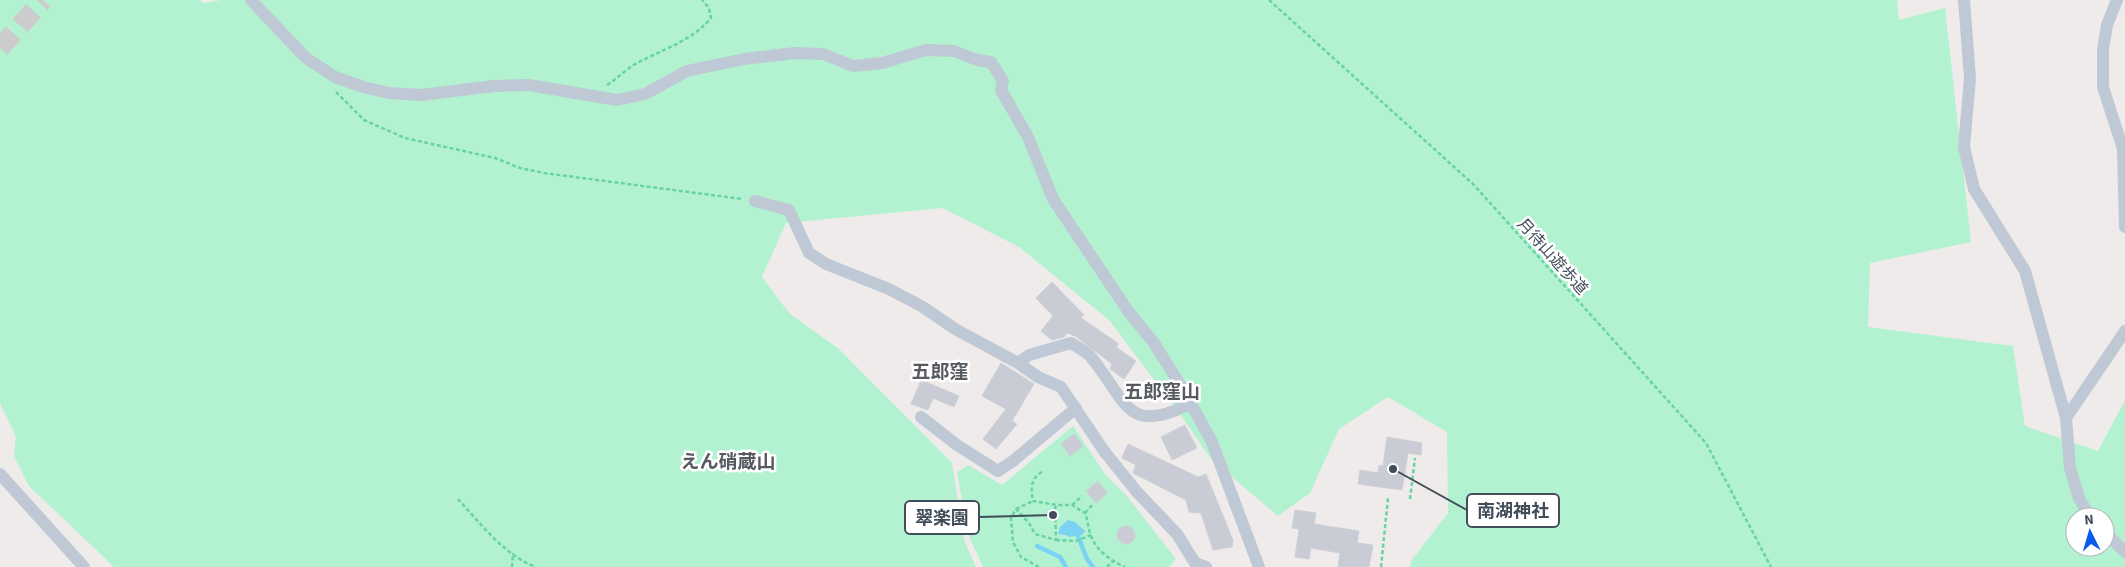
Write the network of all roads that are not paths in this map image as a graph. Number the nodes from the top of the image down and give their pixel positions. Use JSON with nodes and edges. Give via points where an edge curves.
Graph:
{"nodes":[{"id":1,"x":251,"y":0,"type":"edge"},
{"id":2,"x":1964,"y":0,"type":"edge"},
{"id":3,"x":2118,"y":0,"type":"edge"},
{"id":4,"x":755,"y":201,"type":"road end"},
{"id":5,"x":2125,"y":227,"type":"edge"},
{"id":6,"x":2125,"y":330,"type":"edge"},
{"id":7,"x":1018,"y":363,"type":"junction"},
{"id":8,"x":1191,"y":403,"type":"junction"},
{"id":9,"x":1076,"y":408,"type":"junction"},
{"id":10,"x":921,"y":418,"type":"dead end"},
{"id":11,"x":2066,"y":418,"type":"junction"},
{"id":12,"x":0,"y":474,"type":"edge"},
{"id":13,"x":2084,"y":507,"type":"edge"},
{"id":14,"x":2115,"y":542,"type":"edge"},
{"id":15,"x":2125,"y":552,"type":"edge"},
{"id":16,"x":84,"y":567,"type":"edge"},
{"id":17,"x":1206,"y":567,"type":"edge"},
{"id":18,"x":1259,"y":567,"type":"edge"}],
"edges":[{"from":1,"to":8,"type":"street","via":[[306,58],[335,77],[389,93],[421,95],[528,85],[617,100],[645,94],[687,71],[795,53],[823,54],[853,66],[882,63],[926,50],[954,51],[991,62],[999,72],[1002,90],[1028,137],[1054,199],[1128,311],[1154,343]]},
{"from":2,"to":11,"type":"street","via":[[1970,78],[1964,147],[1974,189],[2026,271]]},
{"from":3,"to":5,"type":"street","via":[[2103,50],[2103,87],[2123,149]]},
{"from":4,"to":7,"type":"street","via":[[788,210],[809,253],[826,264],[915,302],[955,330]]},
{"from":6,"to":11,"type":"street"},
{"from":7,"to":8,"type":"street","via":[[1029,355],[1071,343],[1089,355],[1131,412],[1148,418],[1169,415]]},
{"from":7,"to":9,"type":"street","via":[[1038,377],[1062,387]]},
{"from":8,"to":18,"type":"street","via":[[1212,442]]},
{"from":9,"to":10,"type":"street","via":[[998,471]]},
{"from":9,"to":17,"type":"street","via":[[1104,451],[1177,534],[1195,563]]},
{"from":11,"to":13,"type":"street","via":[[2070,468]]},
{"from":12,"to":16,"type":"street"},
{"from":14,"to":15,"type":"street"}]}
